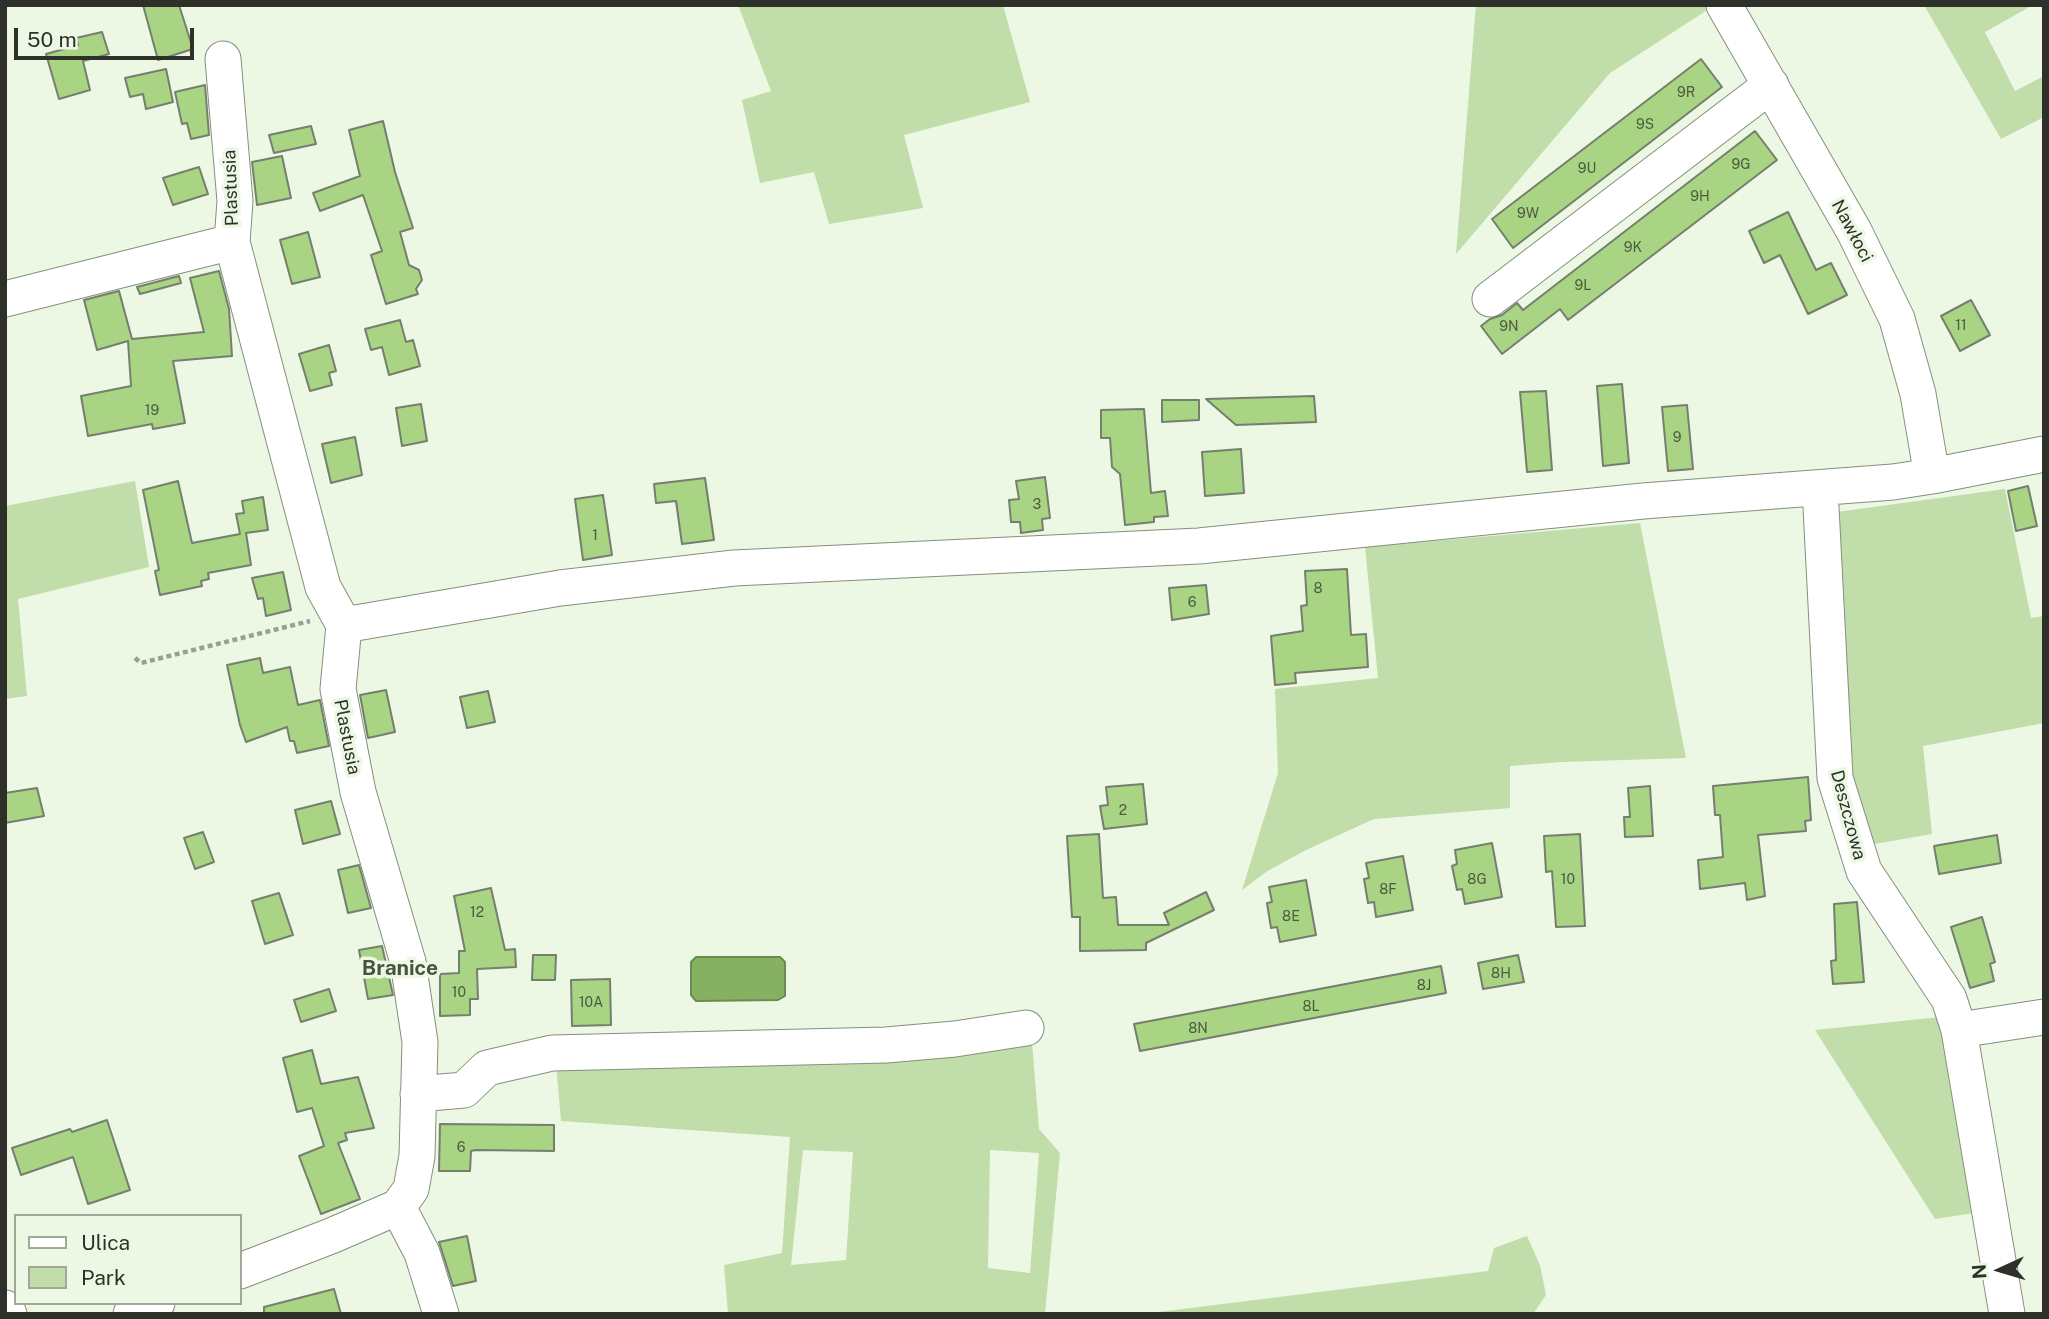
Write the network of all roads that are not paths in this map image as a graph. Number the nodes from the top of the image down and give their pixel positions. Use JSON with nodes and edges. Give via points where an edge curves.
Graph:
{"nodes":[{"id":1,"x":1724,"y":5,"type":"edge"},
{"id":2,"x":223,"y":59,"type":"dead end"},
{"id":3,"x":1771,"y":85,"type":"junction"},
{"id":4,"x":232,"y":242,"type":"junction"},
{"id":5,"x":5,"y":299,"type":"edge"},
{"id":6,"x":1490,"y":299,"type":"dead end"},
{"id":7,"x":2044,"y":454,"type":"edge"},
{"id":8,"x":1932,"y":476,"type":"junction"},
{"id":9,"x":1820,"y":488,"type":"junction"},
{"id":10,"x":344,"y":625,"type":"junction"},
{"id":11,"x":2044,"y":1017,"type":"edge"},
{"id":12,"x":1026,"y":1028,"type":"dead end"},
{"id":13,"x":1959,"y":1030,"type":"junction"},
{"id":14,"x":418,"y":1094,"type":"junction"},
{"id":15,"x":398,"y":1207,"type":"junction"},
{"id":16,"x":242,"y":1270,"type":"edge"},
{"id":17,"x":152,"y":1305,"type":"edge"},
{"id":18,"x":5,"y":1308,"type":"edge"},
{"id":19,"x":9,"y":1314,"type":"edge"},
{"id":20,"x":131,"y":1314,"type":"edge"},
{"id":21,"x":441,"y":1314,"type":"edge"},
{"id":22,"x":2007,"y":1314,"type":"edge"}],
"edges":[{"from":1,"to":3,"type":"street","name":"Nawłoci"},
{"from":2,"to":4,"type":"street","name":"Plastusia","via":[[235,201]]},
{"from":3,"to":6,"type":"street"},
{"from":3,"to":8,"type":"street","name":"Nawłoci","via":[[1854,231],[1897,318],[1918,394]]},
{"from":4,"to":5,"type":"street"},
{"from":4,"to":10,"type":"street","name":"Plastusia","via":[[323,587]]},
{"from":7,"to":8,"type":"street"},
{"from":8,"to":9,"type":"street"},
{"from":9,"to":10,"type":"street","via":[[1643,501],[1199,546],[734,568],[561,588]]},
{"from":9,"to":13,"type":"street","name":"Deszczowa","via":[[1835,778],[1864,871],[1949,999]]},
{"from":10,"to":14,"type":"street","name":"Plastusia","via":[[338,689],[358,793],[408,962],[420,1042]]},
{"from":11,"to":13,"type":"street"},
{"from":12,"to":14,"type":"street","via":[[886,1045],[552,1053],[487,1068],[464,1090]]},
{"from":13,"to":22,"type":"street","name":"Deszczowa"},
{"from":14,"to":15,"type":"street","name":"Plastusia","via":[[415,1167],[411,1189]]},
{"from":15,"to":16,"type":"street"},
{"from":15,"to":21,"type":"street","via":[[422,1252]]},
{"from":17,"to":20,"type":"street"},
{"from":18,"to":19,"type":"street"}]}
